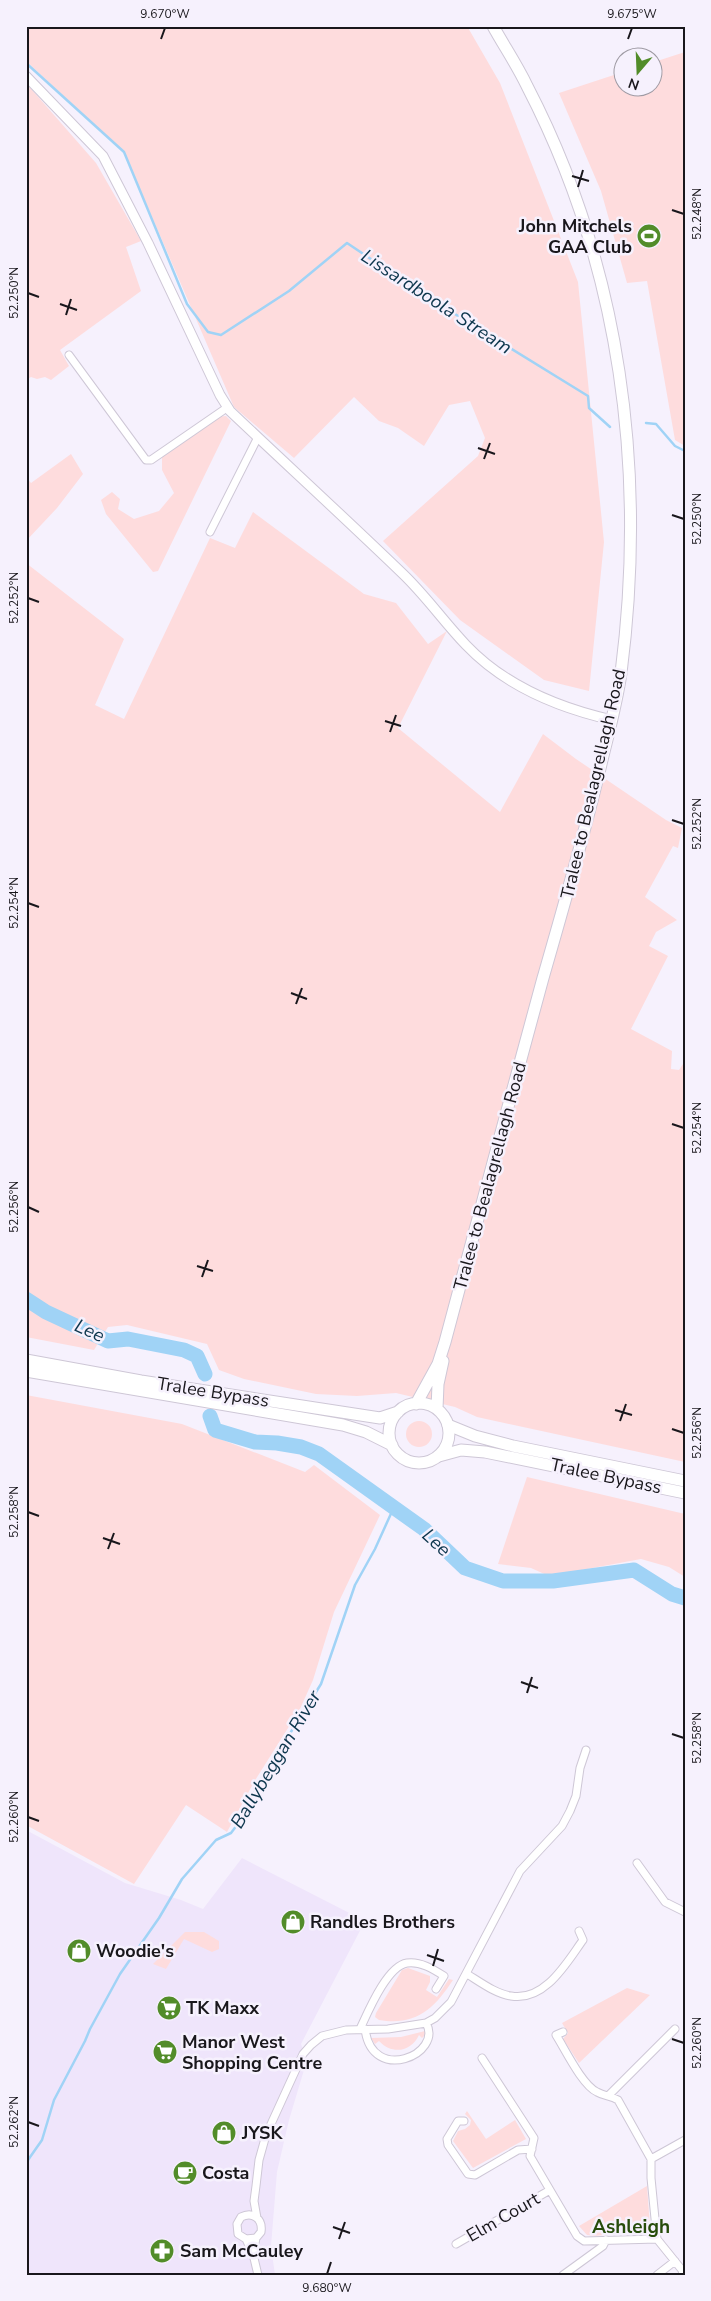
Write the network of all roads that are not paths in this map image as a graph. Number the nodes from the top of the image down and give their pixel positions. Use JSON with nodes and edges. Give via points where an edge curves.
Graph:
{"nodes":[{"id":1,"x":493,"y":26,"type":"edge"},
{"id":2,"x":26,"y":76,"type":"edge"},
{"id":3,"x":68,"y":355,"type":"dead end"},
{"id":4,"x":228,"y":407,"type":"junction"},
{"id":5,"x":258,"y":437,"type":"junction"},
{"id":6,"x":210,"y":532,"type":"dead end"},
{"id":7,"x":612,"y":720,"type":"junction"},
{"id":8,"x":445,"y":1342,"type":"junction"},
{"id":9,"x":26,"y":1360,"type":"edge"},
{"id":10,"x":26,"y":1371,"type":"edge"},
{"id":11,"x":194,"y":1393,"type":"junction"},
{"id":12,"x":221,"y":1397,"type":"junction"},
{"id":13,"x":416,"y":1404,"type":"junction"},
{"id":14,"x":437,"y":1409,"type":"junction"},
{"id":15,"x":398,"y":1412,"type":"junction"},
{"id":16,"x":448,"y":1425,"type":"junction"},
{"id":17,"x":392,"y":1445,"type":"junction"},
{"id":18,"x":439,"y":1456,"type":"junction"},
{"id":19,"x":685,"y":1481,"type":"edge"},
{"id":20,"x":685,"y":1493,"type":"edge"},
{"id":21,"x":586,"y":1750,"type":"dead end"},
{"id":22,"x":637,"y":1863,"type":"dead end"},
{"id":23,"x":685,"y":1912,"type":"edge"},
{"id":24,"x":579,"y":1931,"type":"dead end"},
{"id":25,"x":467,"y":1974,"type":"junction"},
{"id":26,"x":436,"y":1990,"type":"dead end"},
{"id":27,"x":426,"y":2023,"type":"junction"},
{"id":28,"x":363,"y":2029,"type":"junction"},
{"id":29,"x":675,"y":2029,"type":"dead end"},
{"id":30,"x":563,"y":2032,"type":"dead end"},
{"id":31,"x":482,"y":2058,"type":"dead end"},
{"id":32,"x":609,"y":2095,"type":"junction"},
{"id":33,"x":464,"y":2121,"type":"dead end"},
{"id":34,"x":685,"y":2140,"type":"edge"},
{"id":35,"x":532,"y":2149,"type":"junction"},
{"id":36,"x":651,"y":2159,"type":"junction"},
{"id":37,"x":550,"y":2190,"type":"junction"},
{"id":38,"x":254,"y":2202,"type":"junction"},
{"id":39,"x":244,"y":2215,"type":"junction"},
{"id":40,"x":257,"y":2218,"type":"junction"},
{"id":41,"x":256,"y":2238,"type":"junction"},
{"id":42,"x":246,"y":2239,"type":"junction"},
{"id":43,"x":657,"y":2239,"type":"junction"},
{"id":44,"x":606,"y":2240,"type":"junction"},
{"id":45,"x":456,"y":2244,"type":"dead end"},
{"id":46,"x":253,"y":2254,"type":"junction"},
{"id":47,"x":685,"y":2260,"type":"edge"},
{"id":48,"x":678,"y":2264,"type":"junction"},
{"id":49,"x":258,"y":2275,"type":"edge"},
{"id":50,"x":563,"y":2275,"type":"edge"},
{"id":51,"x":657,"y":2275,"type":"edge"},
{"id":52,"x":684,"y":2275,"type":"edge"}],
"edges":[{"from":1,"to":7,"type":"main road","name":"Tralee to Bealagrellagh Road","via":[[527,85],[561,159],[588,238],[615,337],[626,417],[630,560],[621,675]]},
{"from":2,"to":4,"type":"street","via":[[103,156]]},
{"from":3,"to":4,"type":"street","via":[[146,460],[151,460]]},
{"from":4,"to":5,"type":"street"},
{"from":5,"to":6,"type":"street"},
{"from":5,"to":7,"type":"street","via":[[405,576],[485,662],[541,697],[591,716]]},
{"from":7,"to":8,"type":"main road","name":"Tralee to Bealagrellagh Road"},
{"from":8,"to":13,"type":"main road","name":"Tralee to Bealagrellagh Road","via":[[438,1364]]},
{"from":8,"to":14,"type":"main road","name":"Tralee to Bealagrellagh Road"},
{"from":9,"to":11,"type":"main road","name":"Tralee Bypass"},
{"from":10,"to":11,"type":"main road","name":"Tralee Bypass"},
{"from":11,"to":12,"type":"main road","name":"Tralee Bypass"},
{"from":12,"to":15,"type":"main road","name":"Tralee Bypass","via":[[380,1418]]},
{"from":12,"to":17,"type":"main road","name":"Tralee Bypass","via":[[343,1425]]},
{"from":13,"to":14,"type":"main road"},
{"from":13,"to":15,"type":"main road"},
{"from":14,"to":16,"type":"main road"},
{"from":15,"to":17,"type":"main road","via":[[390,1428]]},
{"from":16,"to":18,"type":"main road","via":[[448,1442]]},
{"from":16,"to":19,"type":"main road","name":"Tralee Bypass","via":[[475,1436]]},
{"from":17,"to":18,"type":"main road","via":[[405,1460],[414,1463]]},
{"from":18,"to":20,"type":"main road","name":"Tralee Bypass","via":[[461,1450],[485,1452]]},
{"from":21,"to":25,"type":"street","via":[[576,1796],[562,1826],[520,1871]]},
{"from":22,"to":23,"type":"street","via":[[665,1902]]},
{"from":24,"to":25,"type":"street","via":[[583,1940],[567,1963],[552,1981],[534,1992],[510,1996]]},
{"from":25,"to":27,"type":"street","via":[[451,2002]]},
{"from":26,"to":28,"type":"street","via":[[444,1976],[416,1964],[398,1966],[385,1980]]},
{"from":27,"to":28,"type":"street","via":[[388,2030]]},
{"from":27,"to":28,"type":"street","via":[[429,2036],[425,2045],[399,2061],[388,2060],[373,2051]]},
{"from":28,"to":38,"type":"street","via":[[322,2036],[303,2054],[266,2135]]},
{"from":29,"to":32,"type":"street"},
{"from":30,"to":32,"type":"street","via":[[556,2035],[587,2085],[596,2092]]},
{"from":31,"to":35,"type":"street","via":[[534,2138]]},
{"from":32,"to":36,"type":"street","via":[[618,2100]]},
{"from":33,"to":35,"type":"street","via":[[458,2121],[447,2139],[468,2174],[476,2175],[518,2150]]},
{"from":34,"to":36,"type":"street"},
{"from":35,"to":37,"type":"street","via":[[530,2156]]},
{"from":36,"to":43,"type":"street"},
{"from":37,"to":44,"type":"street","via":[[577,2236],[584,2241]]},
{"from":37,"to":45,"type":"street","name":"Elm Court"},
{"from":38,"to":39,"type":"street"},
{"from":38,"to":40,"type":"street"},
{"from":39,"to":40,"type":"street"},
{"from":39,"to":42,"type":"street","via":[[236,2227],[240,2236]]},
{"from":40,"to":41,"type":"street","via":[[262,2228]]},
{"from":41,"to":42,"type":"street"},
{"from":41,"to":46,"type":"street"},
{"from":42,"to":46,"type":"street"},
{"from":43,"to":44,"type":"street"},
{"from":43,"to":48,"type":"street"},
{"from":44,"to":50,"type":"street","via":[[603,2246]]},
{"from":46,"to":49,"type":"street"},
{"from":47,"to":48,"type":"street"},
{"from":48,"to":51,"type":"street"},
{"from":48,"to":52,"type":"street"}]}
